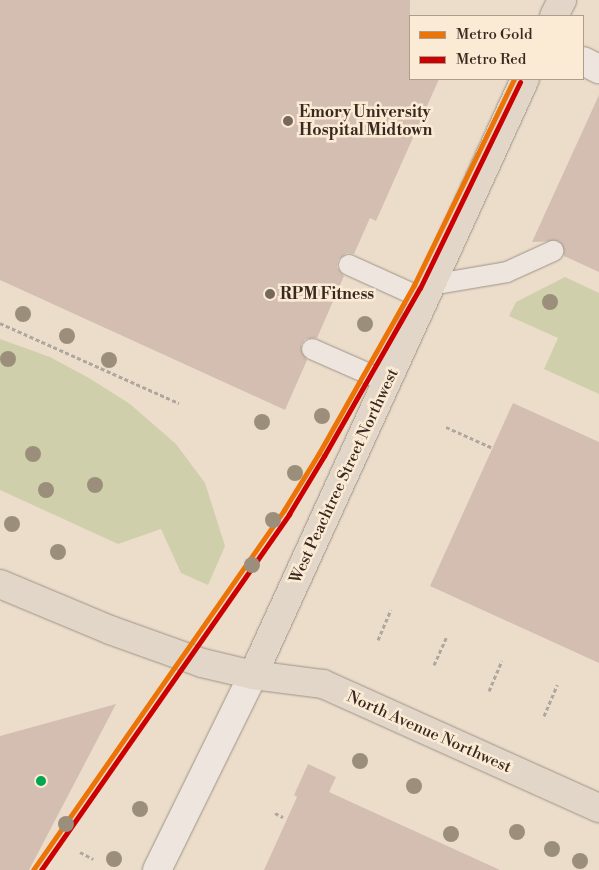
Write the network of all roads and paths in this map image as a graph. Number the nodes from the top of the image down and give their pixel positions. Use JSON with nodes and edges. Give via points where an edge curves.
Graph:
{"nodes":[{"id":1,"x":562,"y":0,"type":"edge"},
{"id":2,"x":554,"y":15,"type":"edge"},
{"id":3,"x":584,"y":62,"type":"edge"},
{"id":4,"x":599,"y":69,"type":"edge"},
{"id":5,"x":525,"y":80,"type":"edge"},
{"id":6,"x":553,"y":251,"type":"dead end"},
{"id":7,"x":349,"y":265,"type":"dead end"},
{"id":8,"x":428,"y":292,"type":"junction"},
{"id":9,"x":0,"y":323,"type":"edge"},
{"id":10,"x":312,"y":349,"type":"dead end"},
{"id":11,"x":387,"y":382,"type":"junction"},
{"id":12,"x":179,"y":403,"type":"dead end"},
{"id":13,"x":446,"y":427,"type":"dead end"},
{"id":14,"x":492,"y":448,"type":"dead end"},
{"id":15,"x":0,"y":584,"type":"edge"},
{"id":16,"x":391,"y":610,"type":"dead end"},
{"id":17,"x":447,"y":636,"type":"dead end"},
{"id":18,"x":378,"y":640,"type":"dead end"},
{"id":19,"x":502,"y":661,"type":"dead end"},
{"id":20,"x":434,"y":665,"type":"dead end"},
{"id":21,"x":253,"y":675,"type":"junction"},
{"id":22,"x":557,"y":686,"type":"dead end"},
{"id":23,"x":489,"y":691,"type":"dead end"},
{"id":24,"x":544,"y":716,"type":"dead end"},
{"id":25,"x":599,"y":808,"type":"edge"},
{"id":26,"x":275,"y":813,"type":"dead end"},
{"id":27,"x":283,"y":817,"type":"dead end"},
{"id":28,"x":80,"y":852,"type":"dead end"},
{"id":29,"x":93,"y":859,"type":"dead end"},
{"id":30,"x":157,"y":870,"type":"edge"}],
"edges":[{"from":1,"to":2,"type":"main road"},
{"from":3,"to":4,"type":"main road"},
{"from":5,"to":8,"type":"main road","name":"West Peachtree Street Northwest"},
{"from":6,"to":8,"type":"lane","via":[[507,272]]},
{"from":7,"to":8,"type":"lane"},
{"from":8,"to":11,"type":"main road","name":"West Peachtree Street Northwest"},
{"from":9,"to":12,"type":"path"},
{"from":10,"to":11,"type":"lane"},
{"from":11,"to":21,"type":"main road","name":"West Peachtree Street Northwest"},
{"from":13,"to":14,"type":"path"},
{"from":15,"to":21,"type":"main road","name":"North Avenue Northwest","via":[[110,630],[202,663]]},
{"from":16,"to":18,"type":"path"},
{"from":17,"to":20,"type":"path"},
{"from":19,"to":23,"type":"path"},
{"from":21,"to":25,"type":"main road","name":"North Avenue Northwest","via":[[323,684]]},
{"from":21,"to":30,"type":"main road","name":"West Peachtree Street Northwest"},
{"from":22,"to":24,"type":"path"},
{"from":26,"to":27,"type":"path"},
{"from":28,"to":29,"type":"path"}]}
